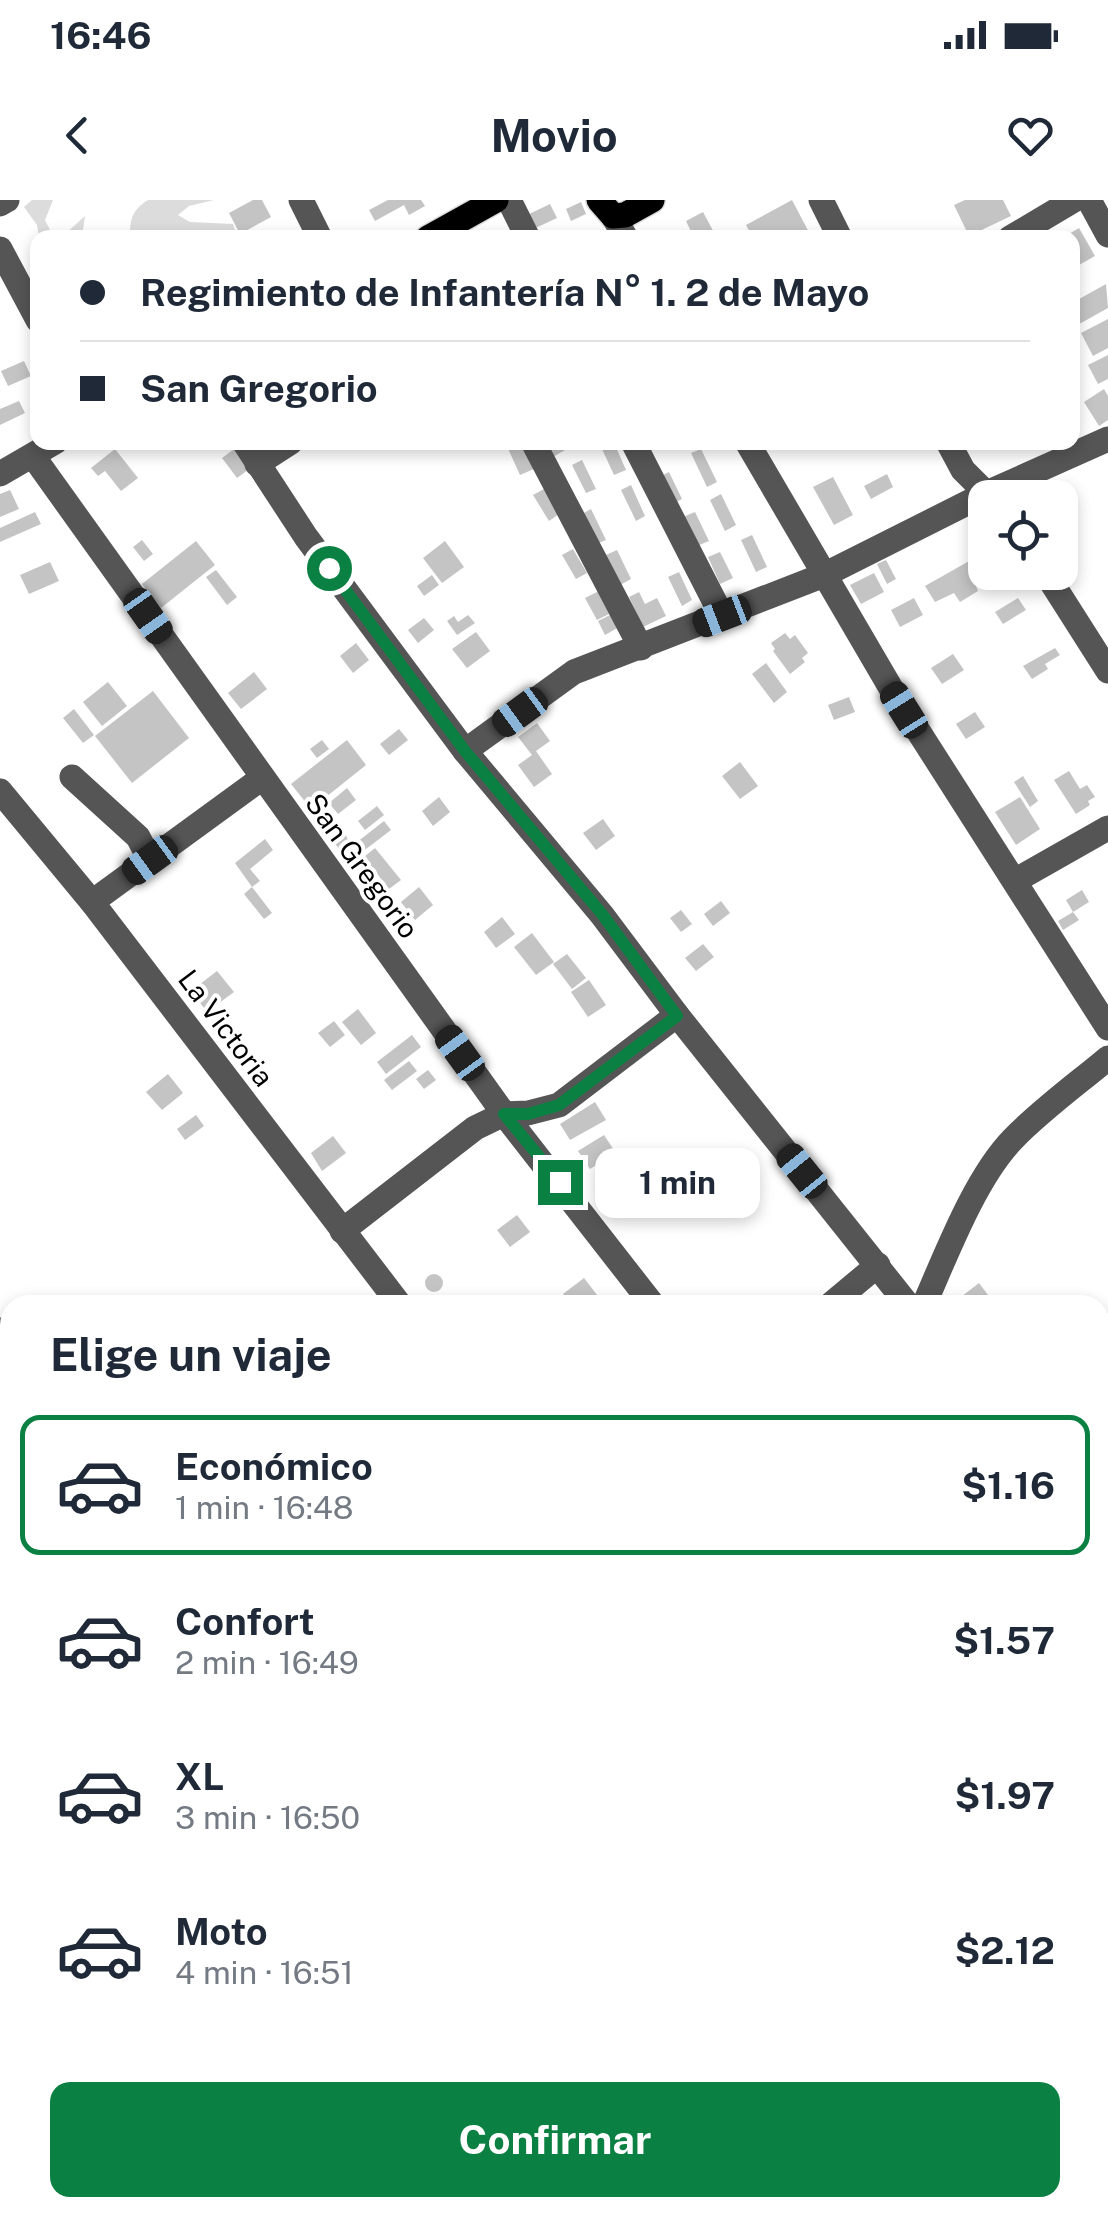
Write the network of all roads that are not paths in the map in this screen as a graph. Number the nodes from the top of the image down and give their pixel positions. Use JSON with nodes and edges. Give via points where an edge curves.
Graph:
{"nodes":[{"id":1,"x":7,"y":200,"type":"edge"},
{"id":2,"x":301,"y":200,"type":"edge"},
{"id":3,"x":496,"y":200,"type":"edge"},
{"id":4,"x":509,"y":200,"type":"edge"},
{"id":5,"x":652,"y":200,"type":"edge"},
{"id":6,"x":821,"y":200,"type":"edge"},
{"id":7,"x":1074,"y":200,"type":"edge"},
{"id":8,"x":1088,"y":200,"type":"edge"},
{"id":9,"x":0,"y":204,"type":"edge"},
{"id":10,"x":613,"y":218,"type":"edge"},
{"id":11,"x":316,"y":230,"type":"edge"},
{"id":12,"x":442,"y":230,"type":"edge"},
{"id":13,"x":524,"y":230,"type":"edge"},
{"id":14,"x":836,"y":230,"type":"edge"},
{"id":15,"x":1023,"y":230,"type":"edge"},
{"id":16,"x":1108,"y":235,"type":"edge"},
{"id":17,"x":0,"y":249,"type":"edge"},
{"id":18,"x":30,"y":305,"type":"edge"},
{"id":19,"x":1108,"y":439,"type":"edge"},
{"id":20,"x":42,"y":450,"type":"edge"},
{"id":21,"x":45,"y":450,"type":"edge"},
{"id":22,"x":537,"y":450,"type":"edge"},
{"id":23,"x":637,"y":450,"type":"edge"},
{"id":24,"x":751,"y":450,"type":"edge"},
{"id":25,"x":952,"y":450,"type":"edge"},
{"id":26,"x":250,"y":453,"type":"edge"},
{"id":27,"x":0,"y":474,"type":"edge"},
{"id":28,"x":973,"y":480,"type":"edge"},
{"id":29,"x":1021,"y":480,"type":"edge"},
{"id":30,"x":968,"y":505,"type":"edge"},
{"id":31,"x":824,"y":574,"type":"junction"},
{"id":32,"x":1057,"y":590,"type":"edge"},
{"id":33,"x":722,"y":616,"type":"junction"},
{"id":34,"x":641,"y":648,"type":"junction"},
{"id":35,"x":1108,"y":670,"type":"edge"},
{"id":36,"x":465,"y":751,"type":"junction"},
{"id":37,"x":72,"y":777,"type":"dead end"},
{"id":38,"x":262,"y":778,"type":"junction"},
{"id":39,"x":0,"y":790,"type":"edge"},
{"id":40,"x":1108,"y":828,"type":"edge"},
{"id":41,"x":150,"y":860,"type":"junction"},
{"id":42,"x":1016,"y":880,"type":"junction"},
{"id":43,"x":92,"y":902,"type":"junction"},
{"id":44,"x":677,"y":1016,"type":"junction"},
{"id":45,"x":1108,"y":1028,"type":"edge"},
{"id":46,"x":1108,"y":1058,"type":"edge"},
{"id":47,"x":504,"y":1114,"type":"junction"},
{"id":48,"x":342,"y":1232,"type":"junction"},
{"id":49,"x":878,"y":1264,"type":"junction"},
{"id":50,"x":392,"y":1295,"type":"edge"},
{"id":51,"x":645,"y":1295,"type":"edge"},
{"id":52,"x":842,"y":1295,"type":"edge"},
{"id":53,"x":901,"y":1295,"type":"edge"},
{"id":54,"x":928,"y":1295,"type":"edge"}],
"edges":[{"from":1,"to":9,"type":"street"},
{"from":2,"to":11,"type":"street"},
{"from":3,"to":12,"type":"main road"},
{"from":4,"to":13,"type":"street"},
{"from":5,"to":10,"type":"main road"},
{"from":6,"to":14,"type":"street"},
{"from":7,"to":15,"type":"street"},
{"from":8,"to":16,"type":"street"},
{"from":17,"to":18,"type":"street"},
{"from":19,"to":29,"type":"street"},
{"from":20,"to":27,"type":"street"},
{"from":21,"to":38,"type":"street","name":"San Gregorio"},
{"from":22,"to":34,"type":"street"},
{"from":23,"to":33,"type":"street"},
{"from":24,"to":31,"type":"street"},
{"from":25,"to":28,"type":"street"},
{"from":26,"to":36,"type":"street"},
{"from":30,"to":31,"type":"street"},
{"from":31,"to":33,"type":"street"},
{"from":31,"to":42,"type":"street"},
{"from":32,"to":35,"type":"street"},
{"from":33,"to":34,"type":"street"},
{"from":34,"to":36,"type":"street","via":[[574,672]]},
{"from":36,"to":44,"type":"street","via":[[602,914]]},
{"from":37,"to":41,"type":"street","via":[[138,837]]},
{"from":38,"to":41,"type":"street"},
{"from":38,"to":47,"type":"street","name":"San Gregorio"},
{"from":39,"to":43,"type":"street","name":"La Victoria"},
{"from":40,"to":42,"type":"street"},
{"from":41,"to":43,"type":"street"},
{"from":42,"to":45,"type":"street"},
{"from":43,"to":48,"type":"street","name":"La Victoria"},
{"from":44,"to":47,"type":"street","via":[[559,1105]]},
{"from":44,"to":49,"type":"street"},
{"from":46,"to":54,"type":"street","via":[[1000,1156]]},
{"from":47,"to":48,"type":"street","via":[[475,1128]]},
{"from":47,"to":51,"type":"street","name":"San Gregorio"},
{"from":48,"to":50,"type":"street","name":"La Victoria"},
{"from":49,"to":52,"type":"street"},
{"from":49,"to":53,"type":"street"}]}
